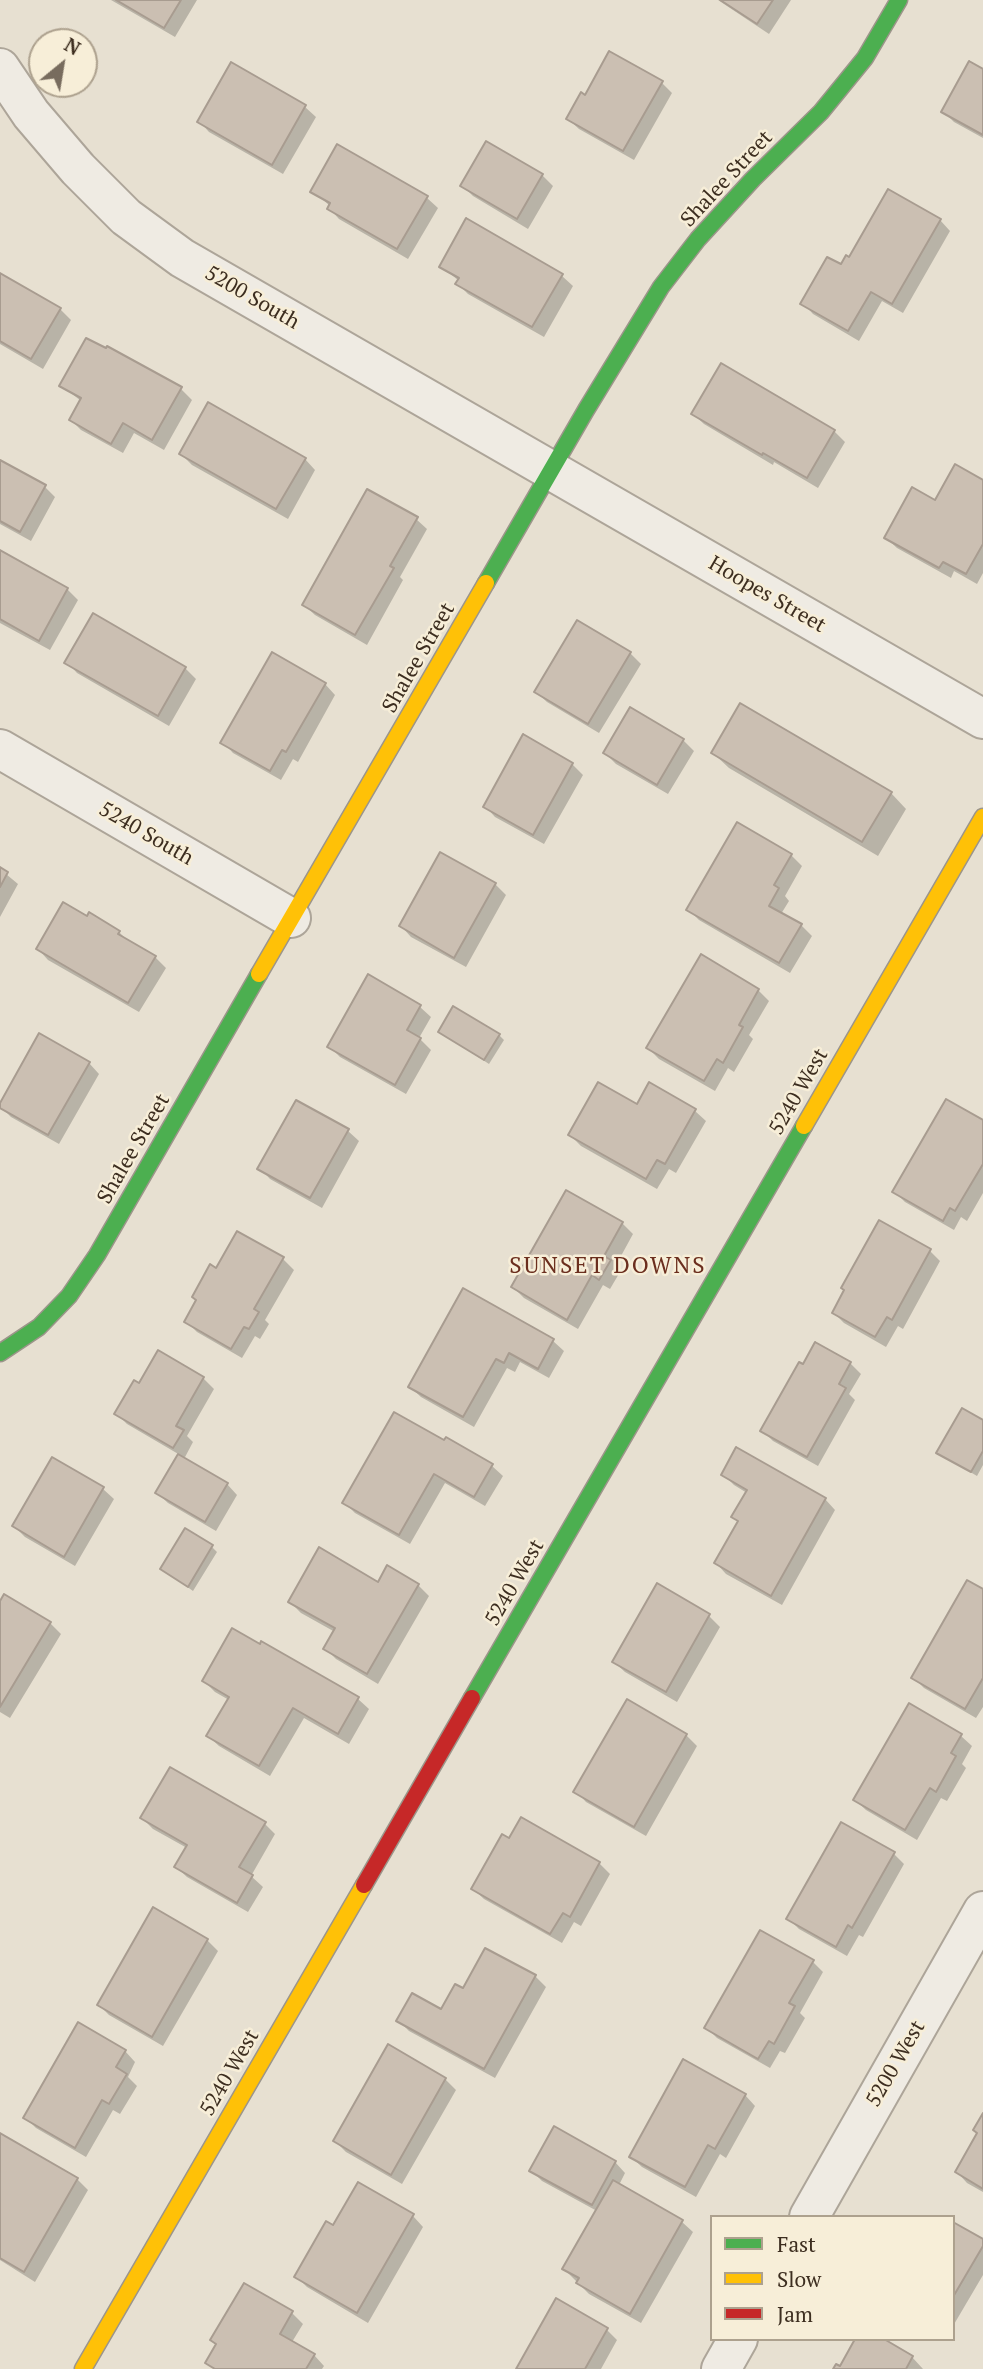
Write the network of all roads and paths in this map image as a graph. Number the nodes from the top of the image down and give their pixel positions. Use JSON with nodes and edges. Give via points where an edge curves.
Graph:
{"nodes":[{"id":1,"x":899,"y":0,"type":"edge"},
{"id":2,"x":0,"y":68,"type":"edge"},
{"id":3,"x":552,"y":471,"type":"junction"},
{"id":4,"x":983,"y":719,"type":"edge"},
{"id":5,"x":0,"y":749,"type":"edge"},
{"id":6,"x":983,"y":817,"type":"edge"},
{"id":7,"x":291,"y":918,"type":"junction"},
{"id":8,"x":0,"y":1353,"type":"edge"},
{"id":9,"x":983,"y":1912,"type":"edge"},
{"id":10,"x":809,"y":2215,"type":"edge"},
{"id":11,"x":737,"y":2341,"type":"edge"},
{"id":12,"x":83,"y":2369,"type":"edge"},
{"id":13,"x":722,"y":2369,"type":"edge"}],
"edges":[{"from":1,"to":3,"type":"street","name":"Shalee Street","via":[[865,58],[821,112],[753,179],[661,286]]},
{"from":2,"to":3,"type":"street","name":"5200 South","via":[[31,114],[78,169],[126,217],[182,258]]},
{"from":3,"to":4,"type":"street","name":"Hoopes Street"},
{"from":3,"to":7,"type":"street","name":"Shalee Street"},
{"from":5,"to":7,"type":"street","name":"5240 South"},
{"from":6,"to":12,"type":"street","name":"5240 West"},
{"from":7,"to":8,"type":"street","name":"Shalee Street","via":[[97,1255],[69,1296],[39,1327]]},
{"from":9,"to":10,"type":"street","name":"5200 West"},
{"from":11,"to":13,"type":"street"}]}
